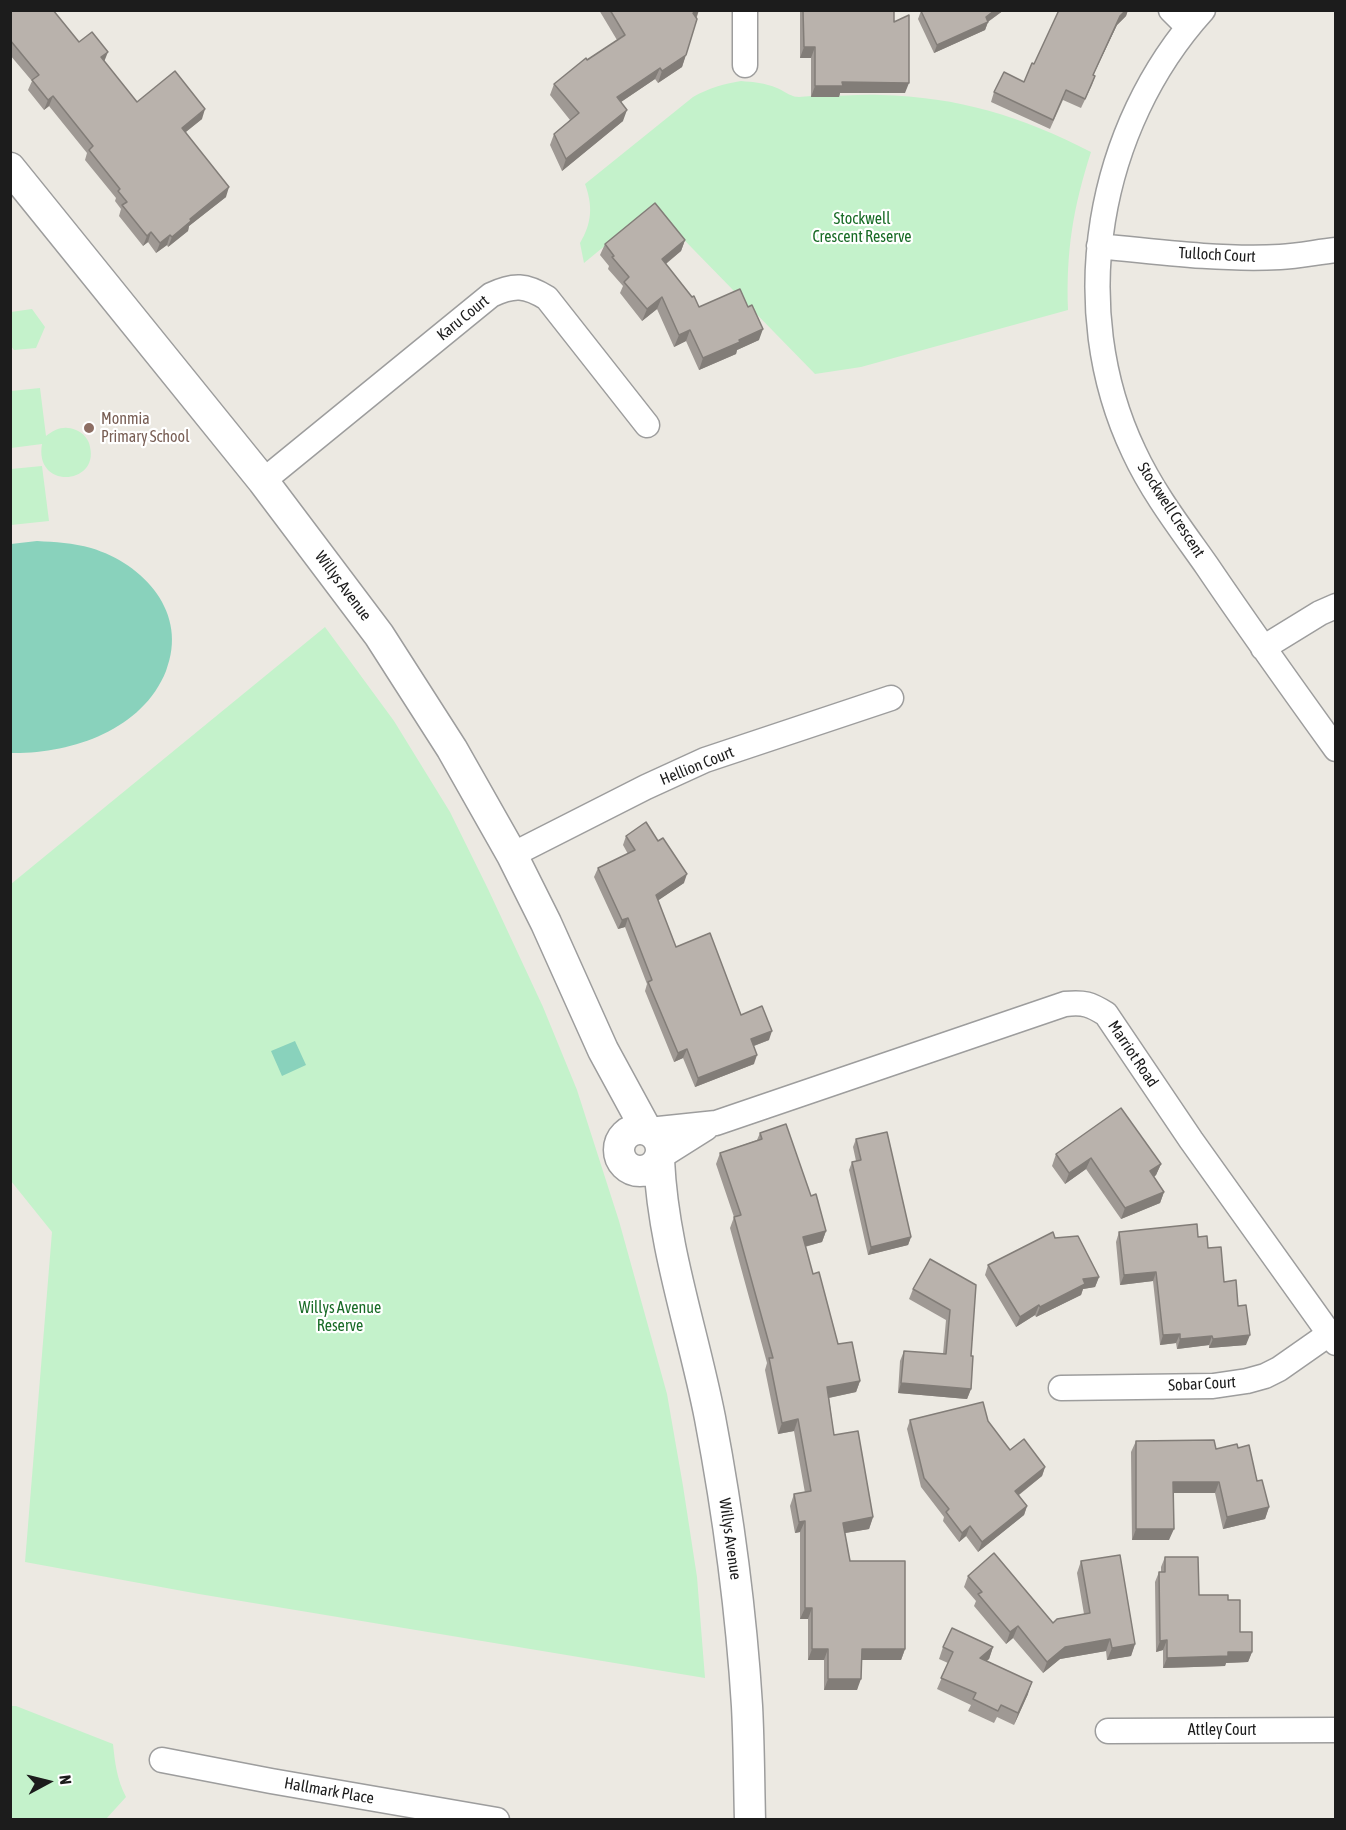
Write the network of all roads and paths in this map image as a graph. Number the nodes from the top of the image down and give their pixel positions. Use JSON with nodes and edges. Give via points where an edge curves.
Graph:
{"nodes":[{"id":1,"x":745,"y":10,"type":"edge"},
{"id":2,"x":1170,"y":10,"type":"edge"},
{"id":3,"x":1196,"y":19,"type":"edge"},
{"id":4,"x":744,"y":66,"type":"dead end"},
{"id":5,"x":10,"y":168,"type":"edge"},
{"id":6,"x":1099,"y":246,"type":"junction"},
{"id":7,"x":1335,"y":250,"type":"edge"},
{"id":8,"x":647,"y":425,"type":"dead end"},
{"id":9,"x":263,"y":481,"type":"junction"},
{"id":10,"x":1335,"y":606,"type":"edge"},
{"id":11,"x":1263,"y":648,"type":"junction"},
{"id":12,"x":891,"y":698,"type":"dead end"},
{"id":13,"x":1335,"y":749,"type":"edge"},
{"id":14,"x":512,"y":855,"type":"junction"},
{"id":15,"x":603,"y":1050,"type":"junction"},
{"id":16,"x":653,"y":1144,"type":"junction"},
{"id":17,"x":625,"y":1157,"type":"junction"},
{"id":18,"x":673,"y":1264,"type":"junction"},
{"id":19,"x":1332,"y":1338,"type":"edge"},
{"id":20,"x":1061,"y":1388,"type":"dead end"},
{"id":21,"x":1335,"y":1730,"type":"edge"},
{"id":22,"x":1108,"y":1731,"type":"dead end"},
{"id":23,"x":162,"y":1760,"type":"dead end"},
{"id":24,"x":497,"y":1820,"type":"edge"},
{"id":25,"x":750,"y":1820,"type":"edge"}],
"edges":[{"from":1,"to":4,"type":"street"},
{"from":2,"to":3,"type":"street"},
{"from":3,"to":6,"type":"street","name":"Stockwell Crescent","via":[[1149,85],[1122,143]]},
{"from":5,"to":9,"type":"street","name":"Willys Avenue"},
{"from":6,"to":7,"type":"street","name":"Tulloch Court","via":[[1258,258]]},
{"from":6,"to":11,"type":"street","name":"Stockwell Crescent","via":[[1096,304],[1101,343],[1118,413],[1133,451],[1155,491]]},
{"from":8,"to":9,"type":"street","name":"Karu Court","via":[[547,298],[532,289],[514,287],[491,295]]},
{"from":9,"to":14,"type":"street","name":"Willys Avenue","via":[[379,635],[452,749]]},
{"from":10,"to":11,"type":"street"},
{"from":11,"to":13,"type":"street","name":"Stockwell Crescent"},
{"from":12,"to":14,"type":"street","name":"Hellion Court","via":[[705,760]]},
{"from":14,"to":15,"type":"street","name":"Willys Avenue"},
{"from":15,"to":16,"type":"street","name":"Willys Avenue"},
{"from":15,"to":17,"type":"street","name":"Willys Avenue"},
{"from":16,"to":17,"type":"street","via":[[639,1128],[627,1133]]},
{"from":16,"to":18,"type":"street","name":"Willys Avenue"},
{"from":16,"to":19,"type":"street","name":"Marriot Road","via":[[1065,1004],[1092,1005],[1106,1014]]},
{"from":17,"to":18,"type":"street","name":"Willys Avenue","via":[[643,1189]]},
{"from":18,"to":25,"type":"street","name":"Willys Avenue","via":[[722,1481],[741,1631]]},
{"from":19,"to":20,"type":"street","name":"Sobar Court","via":[[1279,1370],[1247,1381],[1213,1386]]},
{"from":21,"to":22,"type":"street","name":"Attley Court"},
{"from":23,"to":24,"type":"street","name":"Hallmark Place"}]}
